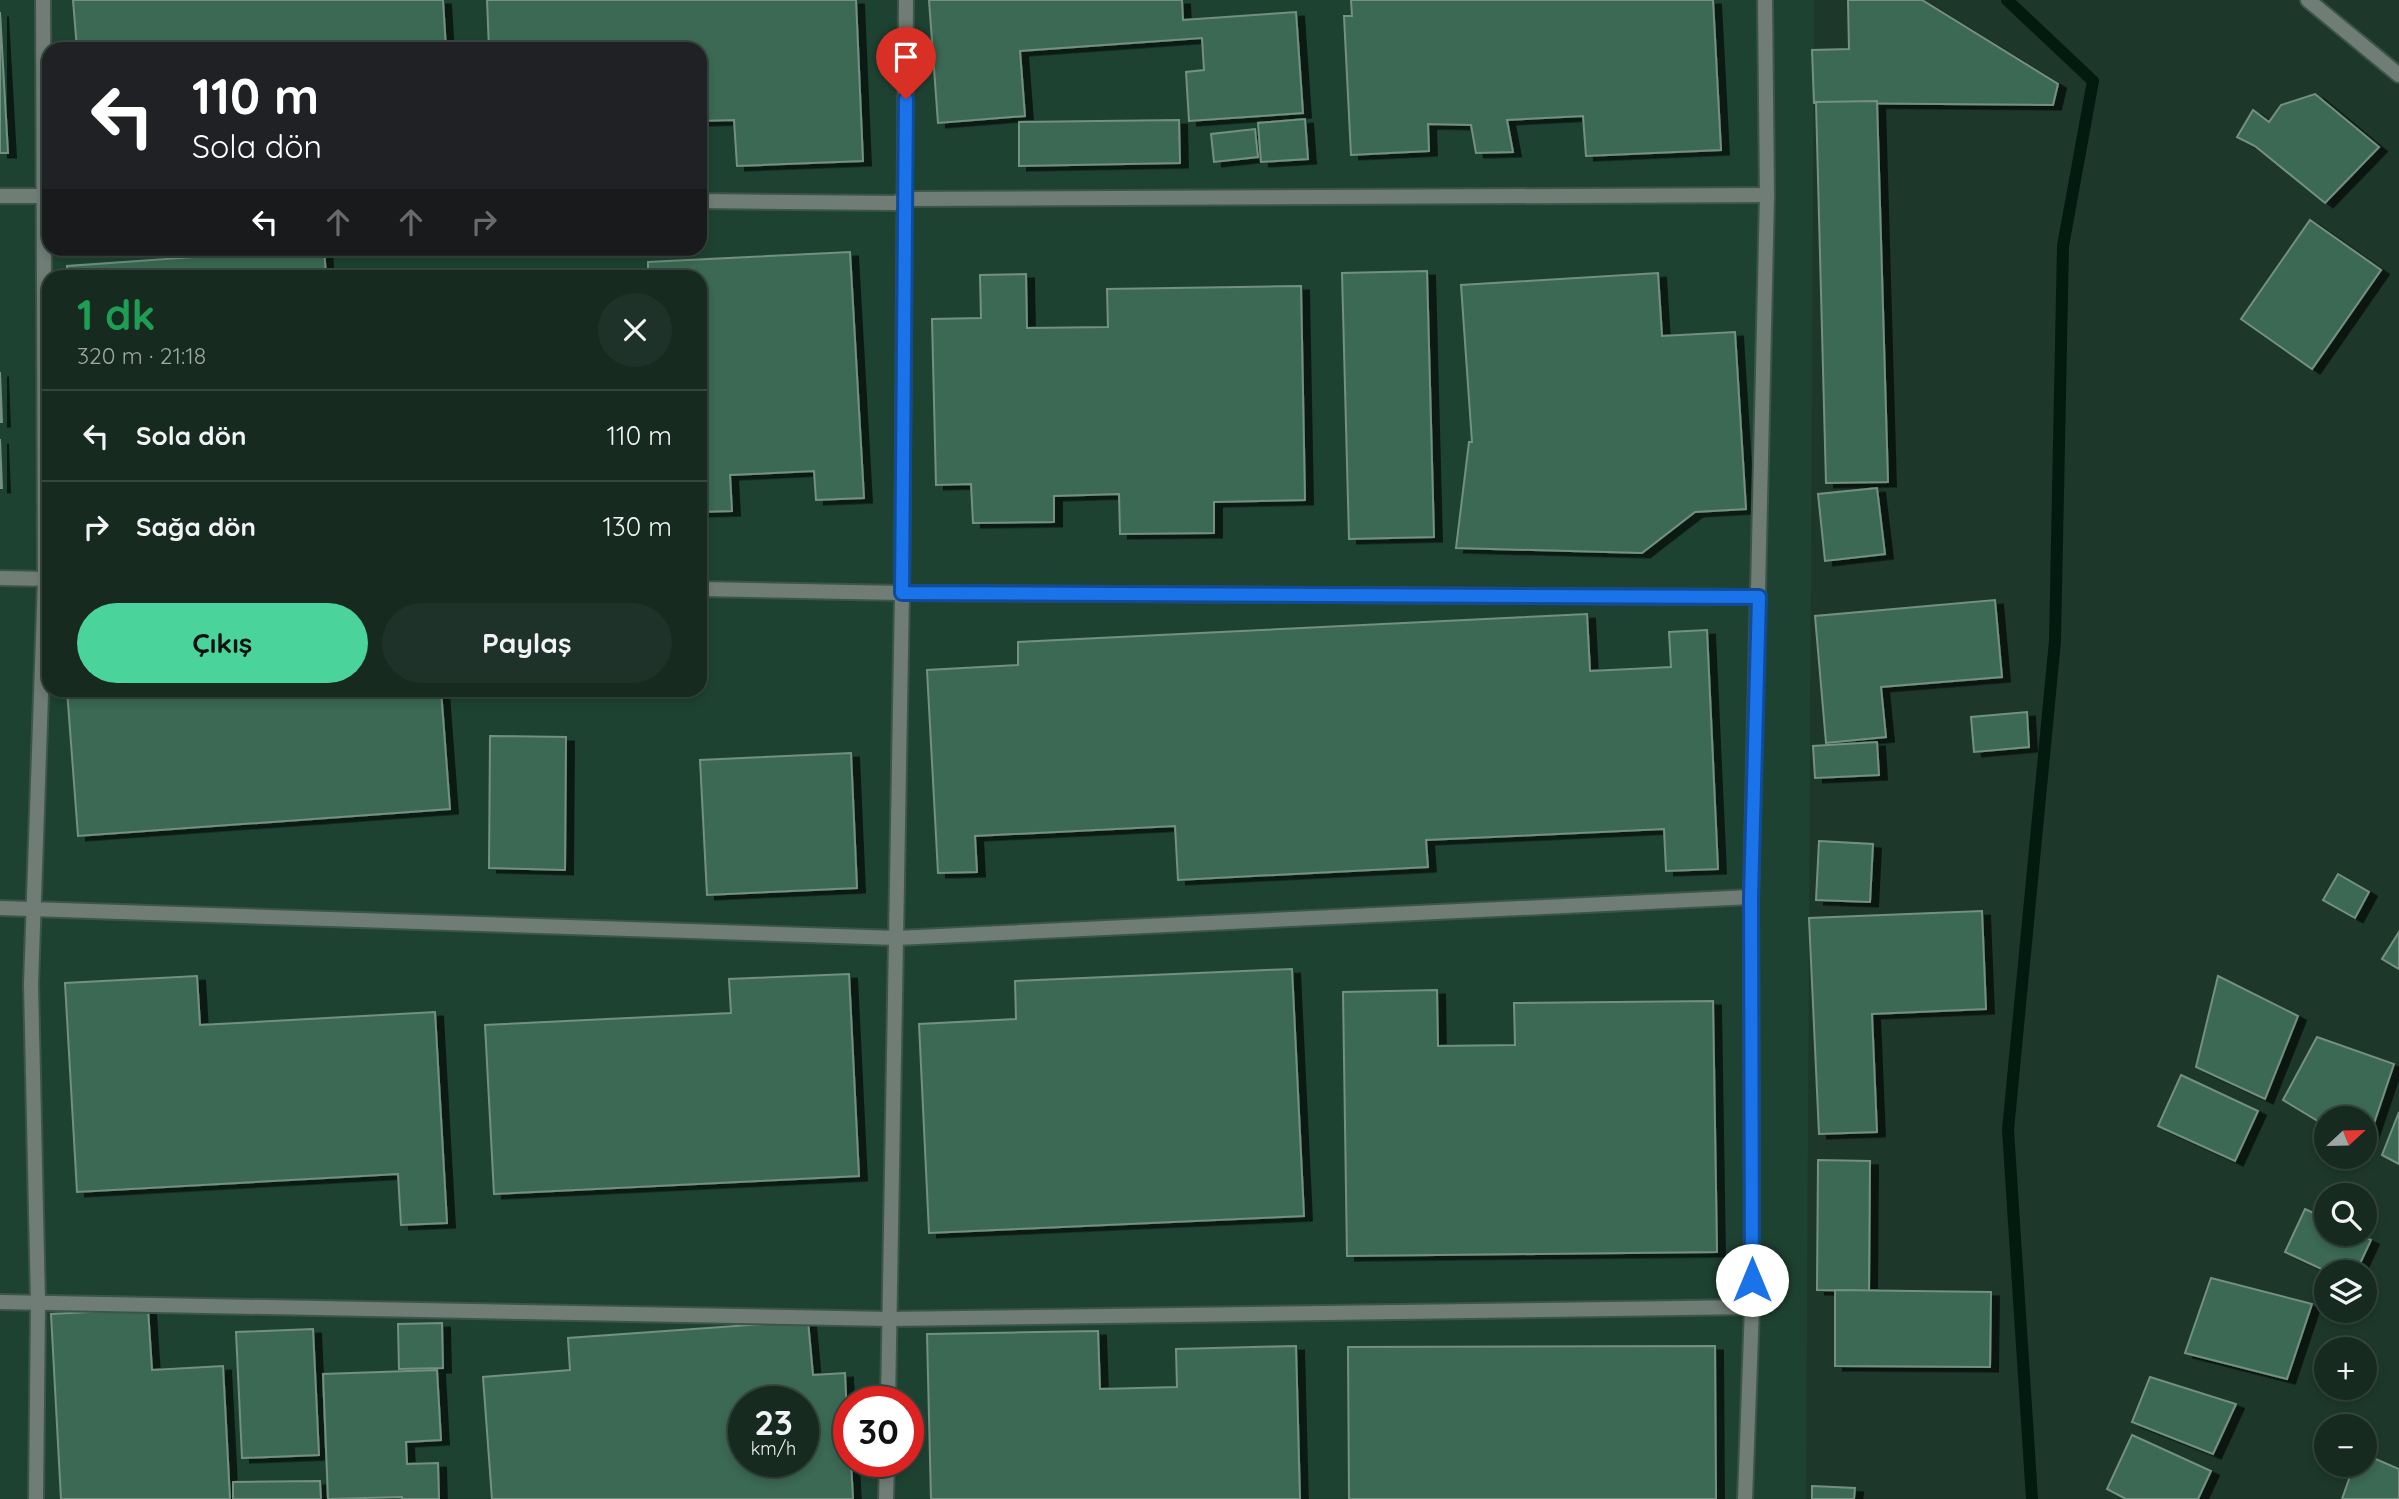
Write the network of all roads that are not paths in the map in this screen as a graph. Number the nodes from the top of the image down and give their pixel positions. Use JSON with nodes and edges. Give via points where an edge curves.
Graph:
{"nodes":[{"id":1,"x":43,"y":0,"type":"edge"},
{"id":2,"x":906,"y":0,"type":"edge"},
{"id":3,"x":1765,"y":0,"type":"edge"},
{"id":4,"x":2308,"y":0,"type":"edge"},
{"id":5,"x":44,"y":42,"type":"edge"},
{"id":6,"x":2399,"y":75,"type":"edge"},
{"id":7,"x":1767,"y":195,"type":"junction"},
{"id":8,"x":0,"y":196,"type":"edge"},
{"id":9,"x":42,"y":196,"type":"edge"},
{"id":10,"x":905,"y":199,"type":"junction"},
{"id":11,"x":707,"y":201,"type":"edge"},
{"id":12,"x":0,"y":578,"type":"edge"},
{"id":13,"x":42,"y":579,"type":"edge"},
{"id":14,"x":707,"y":589,"type":"edge"},
{"id":15,"x":902,"y":593,"type":"junction"},
{"id":16,"x":1759,"y":597,"type":"junction"},
{"id":17,"x":42,"y":696,"type":"edge"},
{"id":18,"x":1751,"y":897,"type":"junction"},
{"id":19,"x":0,"y":908,"type":"edge"},
{"id":20,"x":33,"y":908,"type":"junction"},
{"id":21,"x":897,"y":938,"type":"junction"},
{"id":22,"x":0,"y":1302,"type":"edge"},
{"id":23,"x":38,"y":1303,"type":"junction"},
{"id":24,"x":1752,"y":1307,"type":"junction"},
{"id":25,"x":889,"y":1320,"type":"junction"},
{"id":26,"x":888,"y":1386,"type":"edge"},
{"id":27,"x":887,"y":1477,"type":"edge"},
{"id":28,"x":36,"y":1499,"type":"edge"},
{"id":29,"x":886,"y":1499,"type":"edge"},
{"id":30,"x":1745,"y":1499,"type":"edge"}],
"edges":[{"from":1,"to":5,"type":"street"},
{"from":2,"to":10,"type":"street"},
{"from":3,"to":7,"type":"street"},
{"from":4,"to":6,"type":"street"},
{"from":7,"to":10,"type":"street"},
{"from":7,"to":16,"type":"street"},
{"from":8,"to":9,"type":"street"},
{"from":10,"to":11,"type":"street","via":[[895,203]]},
{"from":10,"to":15,"type":"street"},
{"from":12,"to":13,"type":"street"},
{"from":14,"to":15,"type":"street"},
{"from":15,"to":16,"type":"street"},
{"from":15,"to":21,"type":"street"},
{"from":16,"to":18,"type":"street"},
{"from":17,"to":20,"type":"street"},
{"from":18,"to":21,"type":"street"},
{"from":18,"to":24,"type":"street"},
{"from":19,"to":20,"type":"street"},
{"from":20,"to":21,"type":"street"},
{"from":20,"to":23,"type":"street"},
{"from":21,"to":25,"type":"street"},
{"from":22,"to":23,"type":"street"},
{"from":23,"to":25,"type":"street"},
{"from":23,"to":28,"type":"street"},
{"from":24,"to":25,"type":"street"},
{"from":24,"to":30,"type":"street"},
{"from":25,"to":26,"type":"street"},
{"from":27,"to":29,"type":"street"}]}
